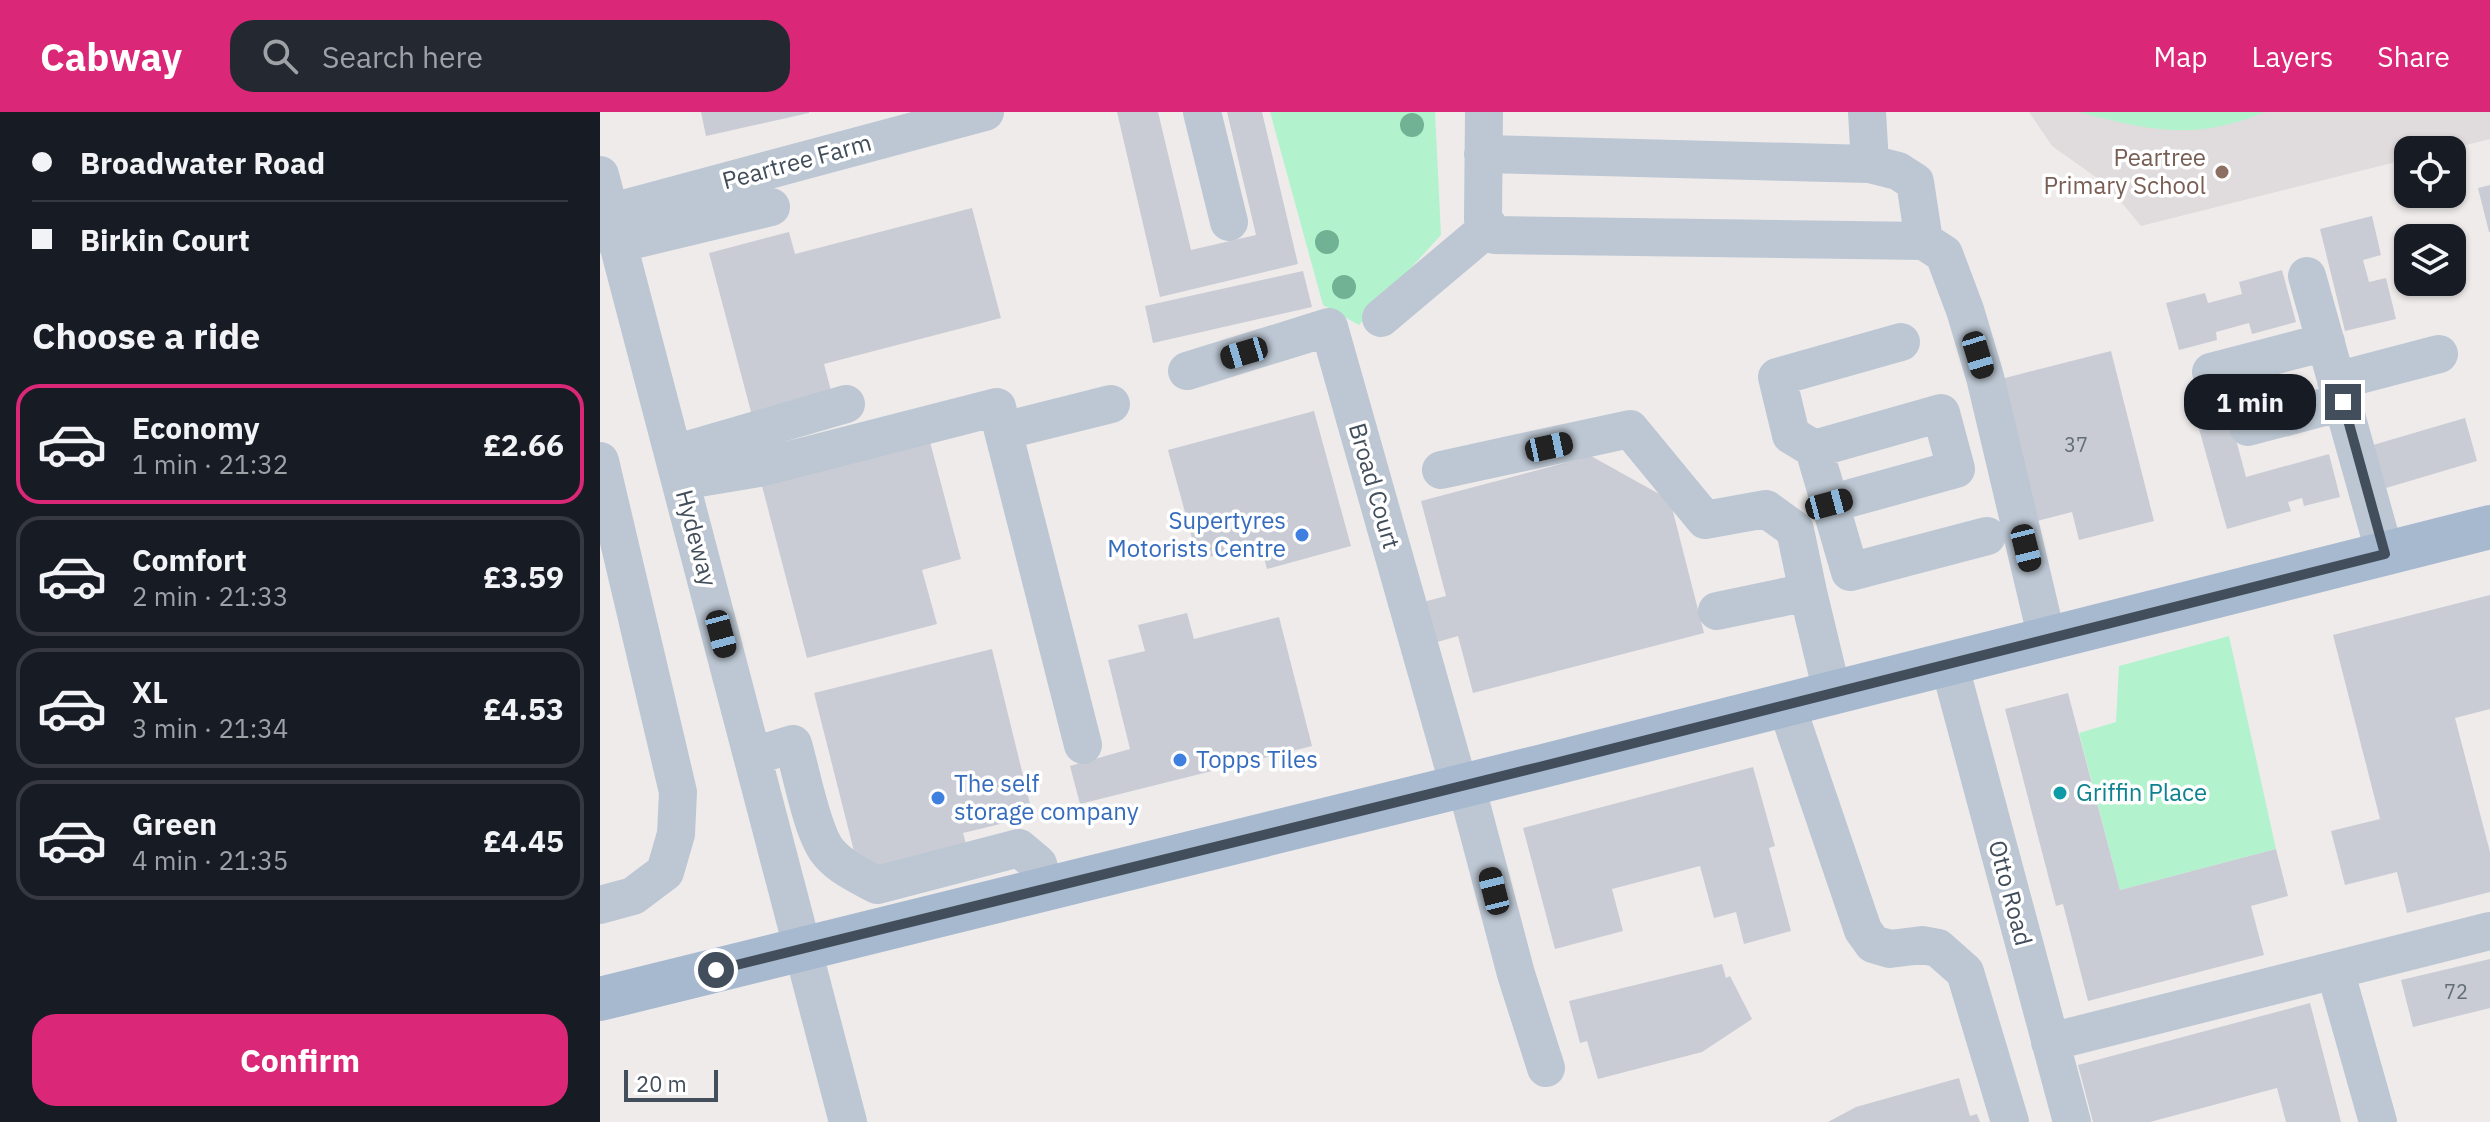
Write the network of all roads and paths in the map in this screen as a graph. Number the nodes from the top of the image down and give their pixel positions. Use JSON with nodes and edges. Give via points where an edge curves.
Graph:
{"nodes":[{"id":1,"x":985,"y":112,"type":"edge"},
{"id":2,"x":1202,"y":112,"type":"edge"},
{"id":3,"x":1484,"y":112,"type":"edge"},
{"id":4,"x":1867,"y":112,"type":"edge"},
{"id":5,"x":1483,"y":154,"type":"junction"},
{"id":6,"x":1870,"y":164,"type":"junction"},
{"id":7,"x":600,"y":175,"type":"edge"},
{"id":8,"x":771,"y":207,"type":"dead end"},
{"id":9,"x":1229,"y":222,"type":"dead end"},
{"id":10,"x":1489,"y":227,"type":"junction"},
{"id":11,"x":613,"y":228,"type":"junction"},
{"id":12,"x":1924,"y":241,"type":"junction"},
{"id":13,"x":2307,"y":276,"type":"dead end"},
{"id":14,"x":1381,"y":318,"type":"dead end"},
{"id":15,"x":1901,"y":342,"type":"dead end"},
{"id":16,"x":2326,"y":342,"type":"junction"},
{"id":17,"x":2439,"y":354,"type":"dead end"},
{"id":18,"x":1187,"y":371,"type":"dead end"},
{"id":19,"x":2211,"y":372,"type":"dead end"},
{"id":20,"x":2339,"y":392,"type":"junction"},
{"id":21,"x":846,"y":404,"type":"dead end"},
{"id":22,"x":1111,"y":404,"type":"dead end"},
{"id":23,"x":1996,"y":424,"type":"junction"},
{"id":24,"x":2248,"y":427,"type":"dead end"},
{"id":25,"x":1003,"y":431,"type":"junction"},
{"id":26,"x":1948,"y":437,"type":"junction"},
{"id":27,"x":1814,"y":449,"type":"junction"},
{"id":28,"x":600,"y":461,"type":"edge"},
{"id":29,"x":677,"y":468,"type":"junction"},
{"id":30,"x":1441,"y":470,"type":"dead end"},
{"id":31,"x":1829,"y":504,"type":"junction"},
{"id":32,"x":2490,"y":527,"type":"edge"},
{"id":33,"x":1987,"y":536,"type":"dead end"},
{"id":34,"x":2385,"y":554,"type":"junction"},
{"id":35,"x":1808,"y":592,"type":"junction"},
{"id":36,"x":1717,"y":611,"type":"dead end"},
{"id":37,"x":2047,"y":639,"type":"junction"},
{"id":38,"x":1949,"y":663,"type":"junction"},
{"id":39,"x":1832,"y":692,"type":"junction"},
{"id":40,"x":1786,"y":704,"type":"junction"},
{"id":41,"x":1083,"y":745,"type":"dead end"},
{"id":42,"x":753,"y":756,"type":"junction"},
{"id":43,"x":1463,"y":786,"type":"junction"},
{"id":44,"x":1045,"y":887,"type":"junction"},
{"id":45,"x":600,"y":905,"type":"edge"},
{"id":46,"x":2490,"y":931,"type":"edge"},
{"id":47,"x":803,"y":949,"type":"junction"},
{"id":48,"x":2335,"y":970,"type":"junction"},
{"id":49,"x":600,"y":999,"type":"edge"},
{"id":50,"x":2050,"y":1042,"type":"junction"},
{"id":51,"x":1546,"y":1068,"type":"dead end"},
{"id":52,"x":848,"y":1122,"type":"edge"},
{"id":53,"x":2010,"y":1122,"type":"edge"},
{"id":54,"x":2072,"y":1122,"type":"edge"},
{"id":55,"x":2378,"y":1122,"type":"edge"}],
"edges":[{"from":1,"to":11,"type":"street","name":"Peartree Farm"},
{"from":2,"to":9,"type":"street"},
{"from":3,"to":5,"type":"street"},
{"from":4,"to":6,"type":"street"},
{"from":5,"to":6,"type":"street"},
{"from":5,"to":10,"type":"street","via":[[1483,219]]},
{"from":6,"to":12,"type":"street","via":[[1915,182]]},
{"from":7,"to":11,"type":"street","name":"Hydeway"},
{"from":8,"to":11,"type":"street"},
{"from":10,"to":12,"type":"street","via":[[1495,235]]},
{"from":10,"to":14,"type":"street"},
{"from":11,"to":29,"type":"street","name":"Hydeway"},
{"from":12,"to":23,"type":"street","via":[[1944,254]]},
{"from":13,"to":16,"type":"street"},
{"from":15,"to":27,"type":"street","via":[[1777,377],[1791,435]]},
{"from":16,"to":19,"type":"street"},
{"from":16,"to":20,"type":"street"},
{"from":17,"to":20,"type":"street"},
{"from":18,"to":43,"type":"street","name":"Broad Court","via":[[1329,327]]},
{"from":20,"to":24,"type":"street"},
{"from":20,"to":34,"type":"street"},
{"from":21,"to":29,"type":"street"},
{"from":22,"to":25,"type":"street"},
{"from":23,"to":26,"type":"street"},
{"from":23,"to":37,"type":"street"},
{"from":25,"to":29,"type":"street","via":[[997,407],[759,468]]},
{"from":25,"to":41,"type":"street"},
{"from":26,"to":27,"type":"street","via":[[1941,413]]},
{"from":26,"to":31,"type":"street","via":[[1956,469]]},
{"from":27,"to":31,"type":"street"},
{"from":28,"to":45,"type":"street","via":[[678,792],[676,834],[665,872],[633,896]]},
{"from":29,"to":42,"type":"street","name":"Hydeway"},
{"from":30,"to":35,"type":"street","via":[[1630,429],[1705,520],[1766,509],[1795,530]]},
{"from":31,"to":33,"type":"street","via":[[1850,572]]},
{"from":32,"to":34,"type":"main road"},
{"from":34,"to":37,"type":"main road"},
{"from":35,"to":36,"type":"street"},
{"from":35,"to":39,"type":"street"},
{"from":37,"to":38,"type":"main road"},
{"from":38,"to":39,"type":"main road"},
{"from":38,"to":50,"type":"street","name":"Otto Road"},
{"from":39,"to":40,"type":"main road"},
{"from":40,"to":43,"type":"main road"},
{"from":40,"to":53,"type":"street","via":[[1863,930],[1873,944],[1890,949],[1938,948],[1965,972]]},
{"from":42,"to":44,"type":"street","via":[[793,744],[827,851],[877,885],[1019,848],[1038,864]]},
{"from":42,"to":47,"type":"street","name":"Hydeway"},
{"from":43,"to":44,"type":"main road"},
{"from":43,"to":51,"type":"street","via":[[1528,970]]},
{"from":44,"to":47,"type":"main road"},
{"from":46,"to":48,"type":"street"},
{"from":47,"to":49,"type":"main road"},
{"from":47,"to":52,"type":"street","name":"Hydeway"},
{"from":48,"to":50,"type":"street"},
{"from":48,"to":55,"type":"street"},
{"from":50,"to":54,"type":"street","name":"Otto Road"}]}
